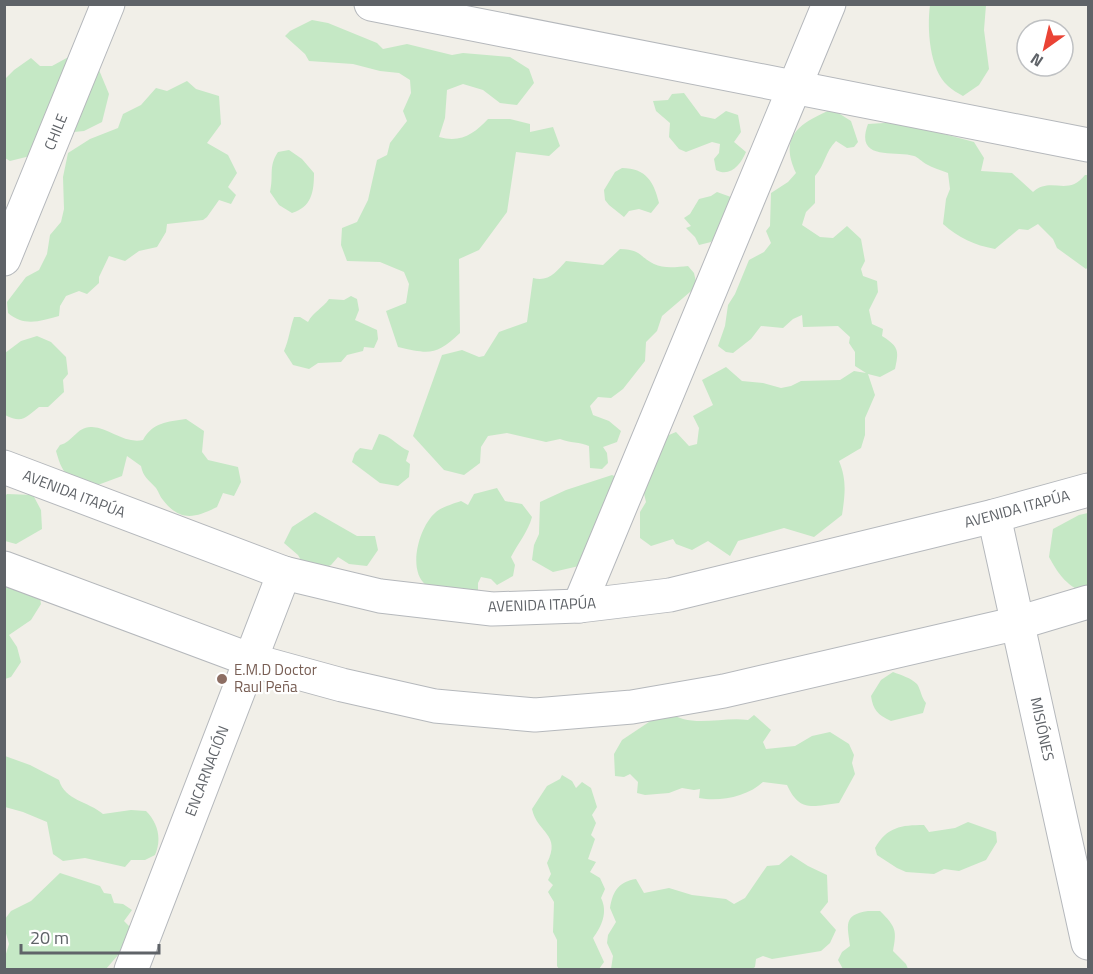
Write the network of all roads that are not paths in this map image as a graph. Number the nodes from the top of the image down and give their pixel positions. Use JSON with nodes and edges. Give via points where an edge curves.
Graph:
{"nodes":[{"id":1,"x":108,"y":4,"type":"edge"},
{"id":2,"x":371,"y":4,"type":"edge"},
{"id":3,"x":829,"y":4,"type":"edge"},
{"id":4,"x":795,"y":89,"type":"junction"},
{"id":5,"x":1089,"y":145,"type":"edge"},
{"id":6,"x":4,"y":259,"type":"edge"},
{"id":7,"x":4,"y":467,"type":"edge"},
{"id":8,"x":1089,"y":490,"type":"edge"},
{"id":9,"x":994,"y":516,"type":"junction"},
{"id":10,"x":4,"y":568,"type":"edge"},
{"id":11,"x":284,"y":573,"type":"junction"},
{"id":12,"x":1089,"y":602,"type":"edge"},
{"id":13,"x":579,"y":606,"type":"junction"},
{"id":14,"x":1018,"y":623,"type":"junction"},
{"id":15,"x":251,"y":660,"type":"junction"},
{"id":16,"x":1089,"y":943,"type":"edge"},
{"id":17,"x":131,"y":969,"type":"edge"}],
"edges":[{"from":1,"to":6,"type":"street","name":"CHILE"},
{"from":2,"to":4,"type":"street"},
{"from":3,"to":4,"type":"street"},
{"from":4,"to":5,"type":"street"},
{"from":4,"to":13,"type":"street"},
{"from":7,"to":11,"type":"street","name":"AVENIDA ITAPÚA"},
{"from":8,"to":9,"type":"street","name":"AVENIDA ITAPÚA"},
{"from":9,"to":13,"type":"street","name":"AVENIDA ITAPÚA","via":[[670,595]]},
{"from":9,"to":14,"type":"street","name":"MISIÓNES"},
{"from":10,"to":15,"type":"street"},
{"from":11,"to":13,"type":"street","name":"AVENIDA ITAPÚA","via":[[380,596],[481,608]]},
{"from":11,"to":15,"type":"street","name":"ENCARNACIÓN"},
{"from":12,"to":14,"type":"street"},
{"from":14,"to":15,"type":"street","via":[[724,691],[633,707],[535,715],[435,706]]},
{"from":14,"to":16,"type":"street","name":"MISIÓNES"},
{"from":15,"to":17,"type":"street","name":"ENCARNACIÓN"}]}
